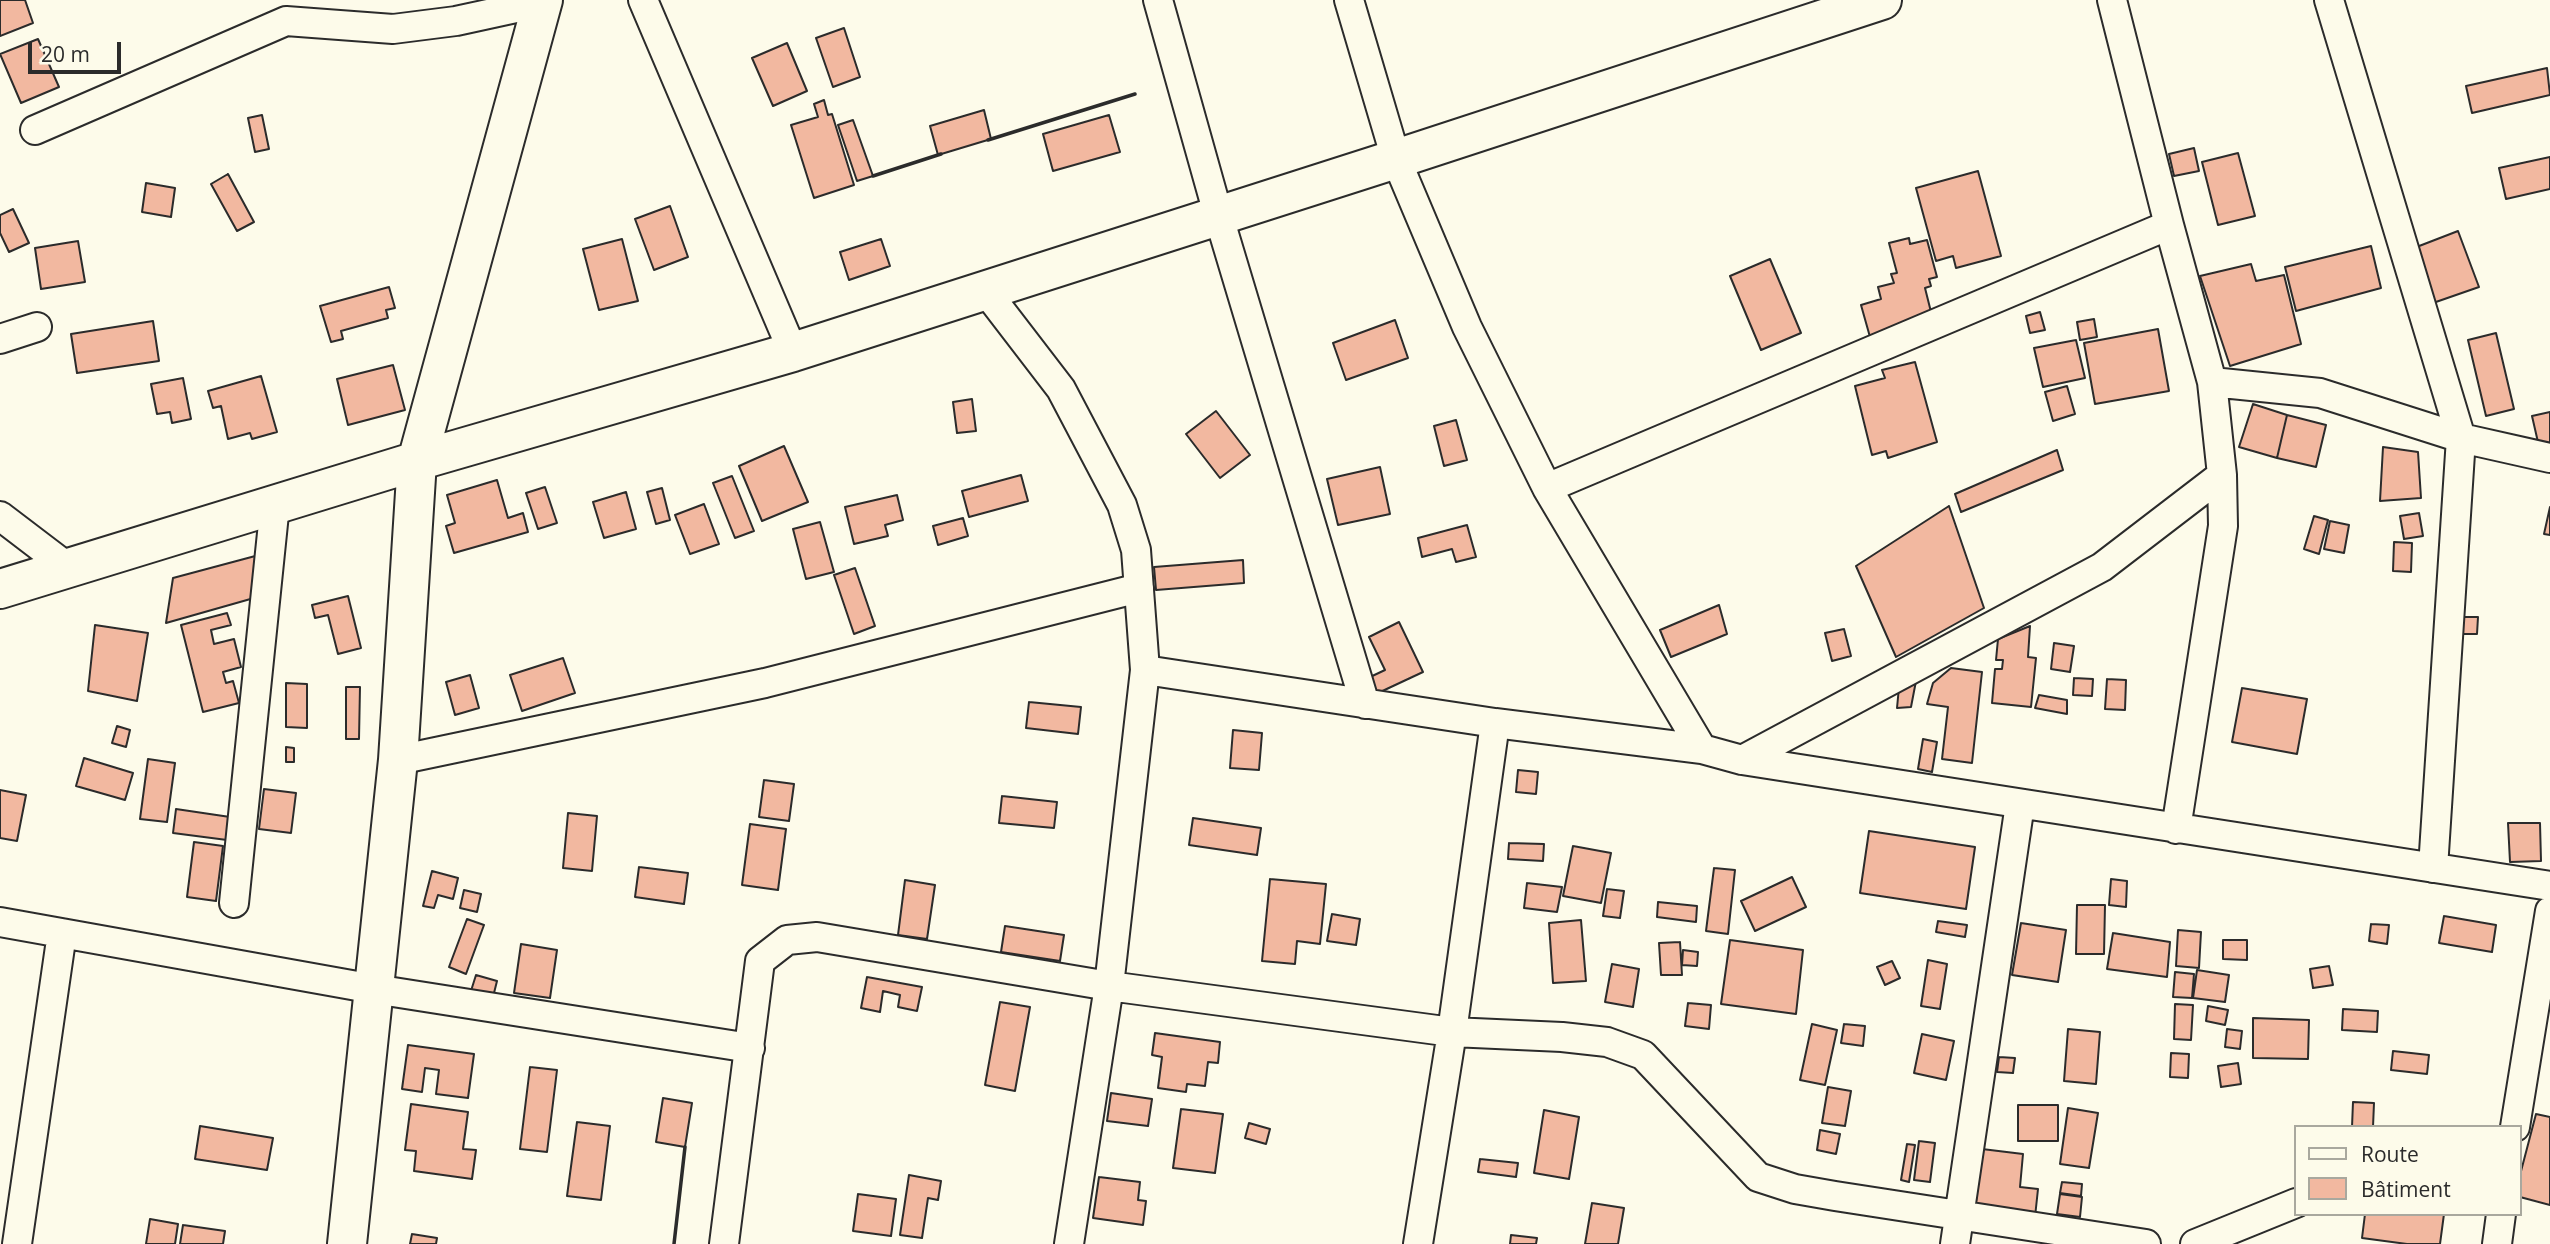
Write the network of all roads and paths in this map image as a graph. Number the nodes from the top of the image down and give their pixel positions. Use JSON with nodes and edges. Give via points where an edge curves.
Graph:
{"nodes":[{"id":1,"x":1158,"y":0,"type":"edge"},
{"id":2,"x":1349,"y":0,"type":"edge"},
{"id":3,"x":1882,"y":0,"type":"edge"},
{"id":4,"x":2112,"y":0,"type":"edge"},
{"id":5,"x":2329,"y":0,"type":"edge"},
{"id":6,"x":543,"y":1,"type":"edge"},
{"id":7,"x":652,"y":3,"type":"edge"},
{"id":8,"x":281,"y":10,"type":"edge"},
{"id":9,"x":35,"y":130,"type":"dead end"},
{"id":10,"x":1396,"y":159,"type":"junction"},
{"id":11,"x":1218,"y":214,"type":"junction"},
{"id":12,"x":2169,"y":225,"type":"junction"},
{"id":13,"x":985,"y":290,"type":"junction"},
{"id":14,"x":37,"y":327,"type":"dead end"},
{"id":15,"x":0,"y":339,"type":"edge"},
{"id":16,"x":793,"y":352,"type":"junction"},
{"id":17,"x":2213,"y":382,"type":"junction"},
{"id":18,"x":2461,"y":438,"type":"junction"},
{"id":19,"x":2550,"y":458,"type":"edge"},
{"id":20,"x":418,"y":461,"type":"junction"},
{"id":21,"x":2222,"y":475,"type":"junction"},
{"id":22,"x":1547,"y":488,"type":"junction"},
{"id":23,"x":275,"y":504,"type":"junction"},
{"id":24,"x":0,"y":516,"type":"edge"},
{"id":25,"x":67,"y":568,"type":"junction"},
{"id":26,"x":1139,"y":588,"type":"junction"},
{"id":27,"x":0,"y":589,"type":"edge"},
{"id":28,"x":1145,"y":670,"type":"junction"},
{"id":29,"x":1365,"y":704,"type":"junction"},
{"id":30,"x":1495,"y":723,"type":"junction"},
{"id":31,"x":1702,"y":749,"type":"junction"},
{"id":32,"x":398,"y":760,"type":"junction"},
{"id":33,"x":1742,"y":760,"type":"junction"},
{"id":34,"x":2021,"y":804,"type":"junction"},
{"id":35,"x":2176,"y":828,"type":"junction"},
{"id":36,"x":2433,"y":868,"type":"junction"},
{"id":37,"x":2550,"y":886,"type":"edge"},
{"id":38,"x":234,"y":903,"type":"dead end"},
{"id":39,"x":2550,"y":911,"type":"edge"},
{"id":40,"x":0,"y":922,"type":"edge"},
{"id":41,"x":62,"y":933,"type":"junction"},
{"id":42,"x":1109,"y":986,"type":"junction"},
{"id":43,"x":374,"y":989,"type":"junction"},
{"id":44,"x":1452,"y":1032,"type":"junction"},
{"id":45,"x":750,"y":1048,"type":"junction"},
{"id":46,"x":2515,"y":1125,"type":"edge"},
{"id":47,"x":2294,"y":1204,"type":"edge"},
{"id":48,"x":1959,"y":1214,"type":"junction"},
{"id":49,"x":2501,"y":1216,"type":"edge"},
{"id":50,"x":17,"y":1244,"type":"edge"},
{"id":51,"x":346,"y":1244,"type":"edge"},
{"id":52,"x":724,"y":1244,"type":"edge"},
{"id":53,"x":1069,"y":1244,"type":"edge"},
{"id":54,"x":1418,"y":1244,"type":"edge"},
{"id":55,"x":1955,"y":1244,"type":"edge"},
{"id":56,"x":2146,"y":1244,"type":"edge"},
{"id":57,"x":2195,"y":1244,"type":"edge"},
{"id":58,"x":2497,"y":1244,"type":"edge"}],
"edges":[{"from":1,"to":11,"type":"street"},
{"from":2,"to":10,"type":"street"},
{"from":3,"to":10,"type":"street"},
{"from":4,"to":12,"type":"street"},
{"from":5,"to":18,"type":"street"},
{"from":6,"to":8,"type":"street","via":[[456,21],[393,29]]},
{"from":6,"to":20,"type":"street"},
{"from":7,"to":16,"type":"street"},
{"from":8,"to":9,"type":"street"},
{"from":10,"to":11,"type":"street"},
{"from":10,"to":22,"type":"street","via":[[1467,327]]},
{"from":11,"to":13,"type":"street"},
{"from":11,"to":29,"type":"street"},
{"from":12,"to":17,"type":"street"},
{"from":12,"to":22,"type":"street"},
{"from":13,"to":16,"type":"street"},
{"from":13,"to":26,"type":"street","via":[[1061,389],[1122,505],[1136,550]]},
{"from":14,"to":15,"type":"street"},
{"from":16,"to":20,"type":"street"},
{"from":17,"to":18,"type":"street","via":[[2320,393]]},
{"from":17,"to":21,"type":"street"},
{"from":18,"to":19,"type":"street"},
{"from":18,"to":36,"type":"street"},
{"from":20,"to":23,"type":"street"},
{"from":20,"to":32,"type":"street"},
{"from":21,"to":33,"type":"street","via":[[2102,567]]},
{"from":21,"to":35,"type":"street","via":[[2223,526]]},
{"from":22,"to":31,"type":"street"},
{"from":23,"to":25,"type":"street"},
{"from":23,"to":38,"type":"street"},
{"from":24,"to":25,"type":"street"},
{"from":25,"to":27,"type":"street"},
{"from":26,"to":28,"type":"street"},
{"from":26,"to":32,"type":"street","via":[[765,683]]},
{"from":28,"to":29,"type":"street"},
{"from":28,"to":42,"type":"street"},
{"from":29,"to":30,"type":"street"},
{"from":30,"to":31,"type":"street"},
{"from":30,"to":44,"type":"street"},
{"from":31,"to":33,"type":"street"},
{"from":32,"to":43,"type":"street"},
{"from":33,"to":34,"type":"street"},
{"from":34,"to":35,"type":"street"},
{"from":34,"to":48,"type":"street"},
{"from":35,"to":36,"type":"street"},
{"from":36,"to":37,"type":"street"},
{"from":39,"to":46,"type":"street"},
{"from":40,"to":41,"type":"street"},
{"from":41,"to":43,"type":"street"},
{"from":41,"to":50,"type":"street"},
{"from":42,"to":44,"type":"street"},
{"from":42,"to":45,"type":"street","via":[[817,937],[787,940],[760,961]]},
{"from":42,"to":53,"type":"street"},
{"from":43,"to":45,"type":"street"},
{"from":43,"to":51,"type":"street"},
{"from":44,"to":48,"type":"street","via":[[1608,1042],[1643,1055],[1758,1177],[1795,1189]]},
{"from":44,"to":54,"type":"street"},
{"from":45,"to":52,"type":"street"},
{"from":47,"to":57,"type":"street"},
{"from":48,"to":55,"type":"street"},
{"from":48,"to":56,"type":"street"},
{"from":49,"to":58,"type":"street"}]}
